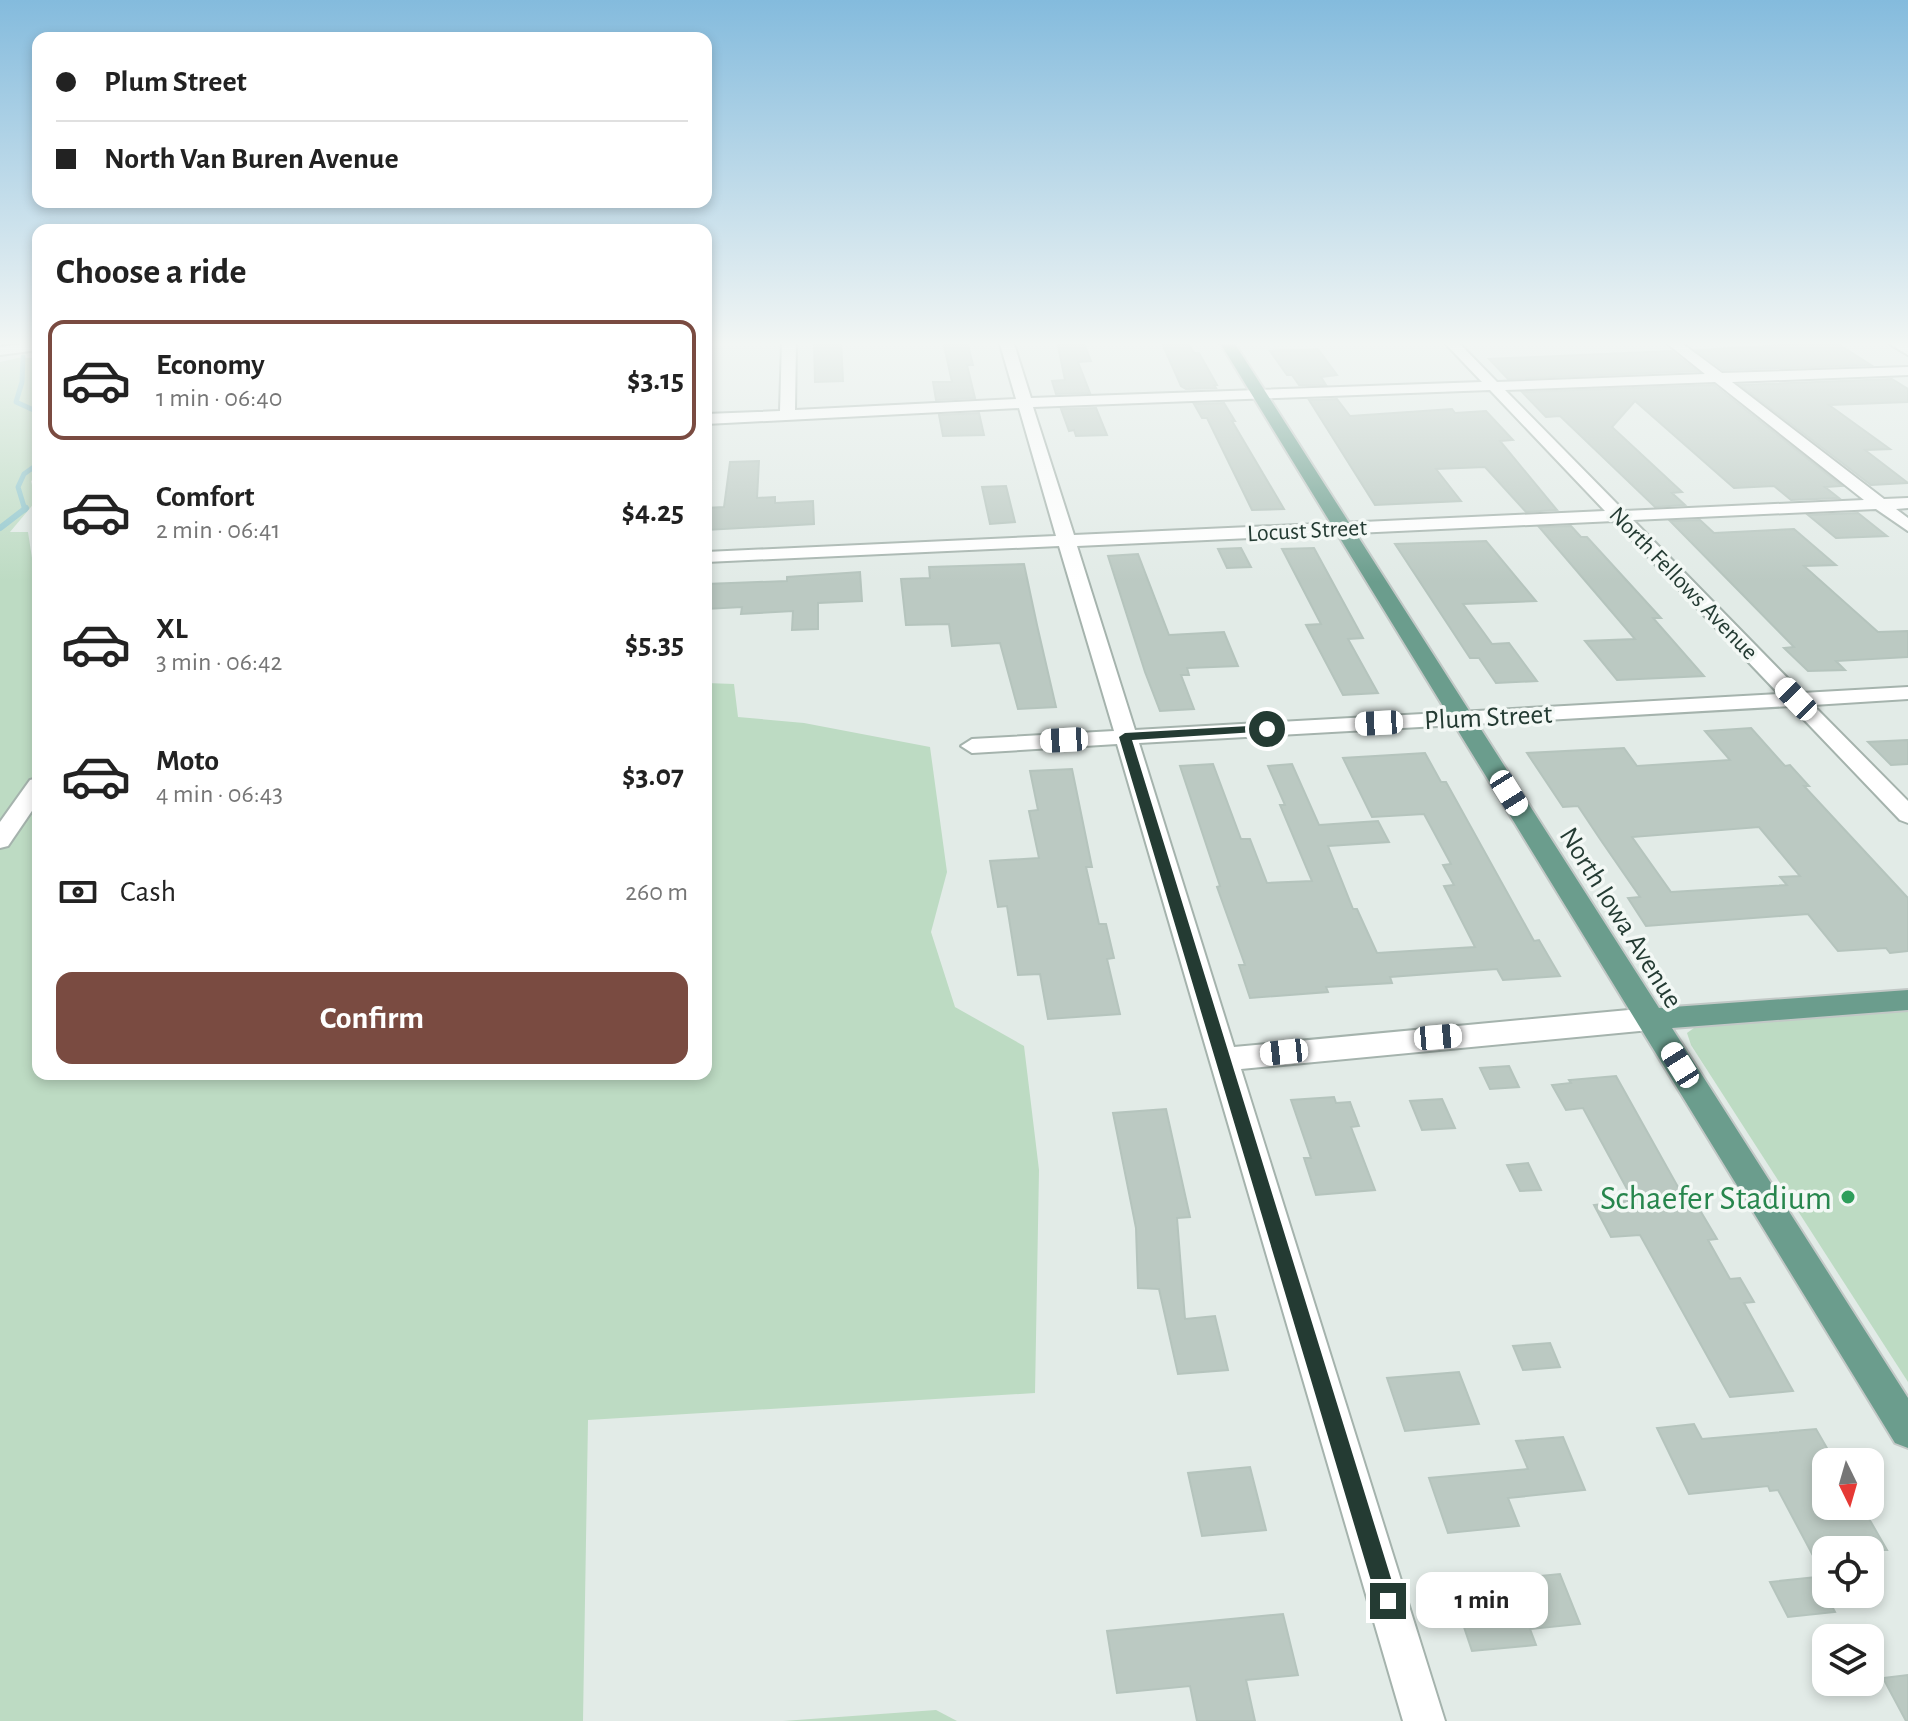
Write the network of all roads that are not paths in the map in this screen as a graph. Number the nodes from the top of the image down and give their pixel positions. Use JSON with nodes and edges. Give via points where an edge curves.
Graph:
{"nodes":[{"id":1,"x":1030,"y":421,"type":"edge"},
{"id":2,"x":1276,"y":421,"type":"edge"},
{"id":3,"x":1527,"y":421,"type":"edge"},
{"id":4,"x":1774,"y":421,"type":"edge"},
{"id":5,"x":1908,"y":503,"type":"edge"},
{"id":6,"x":1880,"y":504,"type":"junction"},
{"id":7,"x":1619,"y":516,"type":"junction"},
{"id":8,"x":1908,"y":526,"type":"edge"},
{"id":9,"x":1343,"y":528,"type":"junction"},
{"id":10,"x":1066,"y":541,"type":"junction"},
{"id":11,"x":712,"y":557,"type":"edge"},
{"id":12,"x":1908,"y":693,"type":"edge"},
{"id":13,"x":1796,"y":699,"type":"junction"},
{"id":14,"x":1462,"y":718,"type":"junction"},
{"id":15,"x":1125,"y":737,"type":"junction"},
{"id":16,"x":972,"y":746,"type":"dead end"},
{"id":17,"x":32,"y":794,"type":"edge"},
{"id":18,"x":1908,"y":815,"type":"edge"},
{"id":19,"x":0,"y":840,"type":"edge"},
{"id":20,"x":1908,"y":1000,"type":"edge"},
{"id":21,"x":1650,"y":1019,"type":"junction"},
{"id":22,"x":1223,"y":1059,"type":"junction"},
{"id":23,"x":1908,"y":1430,"type":"edge"},
{"id":24,"x":1424,"y":1721,"type":"edge"}],
"edges":[{"from":1,"to":10,"type":"street"},
{"from":2,"to":9,"type":"main road","name":"North Iowa Avenue"},
{"from":3,"to":7,"type":"street","name":"North Fellows Avenue"},
{"from":4,"to":6,"type":"street"},
{"from":5,"to":6,"type":"street","name":"Locust Street"},
{"from":6,"to":7,"type":"street","name":"Locust Street"},
{"from":6,"to":8,"type":"street"},
{"from":7,"to":9,"type":"street","name":"Locust Street"},
{"from":7,"to":13,"type":"street","name":"North Fellows Avenue"},
{"from":9,"to":10,"type":"street","name":"Locust Street"},
{"from":9,"to":14,"type":"main road","name":"North Iowa Avenue"},
{"from":10,"to":11,"type":"street","name":"Locust Street"},
{"from":10,"to":15,"type":"street"},
{"from":12,"to":13,"type":"street","name":"Plum Street"},
{"from":13,"to":14,"type":"street","name":"Plum Street"},
{"from":13,"to":18,"type":"street","name":"North Fellows Avenue"},
{"from":14,"to":15,"type":"street","name":"Plum Street"},
{"from":14,"to":21,"type":"main road","name":"North Iowa Avenue"},
{"from":15,"to":16,"type":"street","name":"Plum Street"},
{"from":15,"to":22,"type":"street"},
{"from":17,"to":19,"type":"street"},
{"from":20,"to":21,"type":"main road"},
{"from":21,"to":22,"type":"street"},
{"from":21,"to":23,"type":"main road","name":"North Iowa Avenue"},
{"from":22,"to":24,"type":"street"}]}
